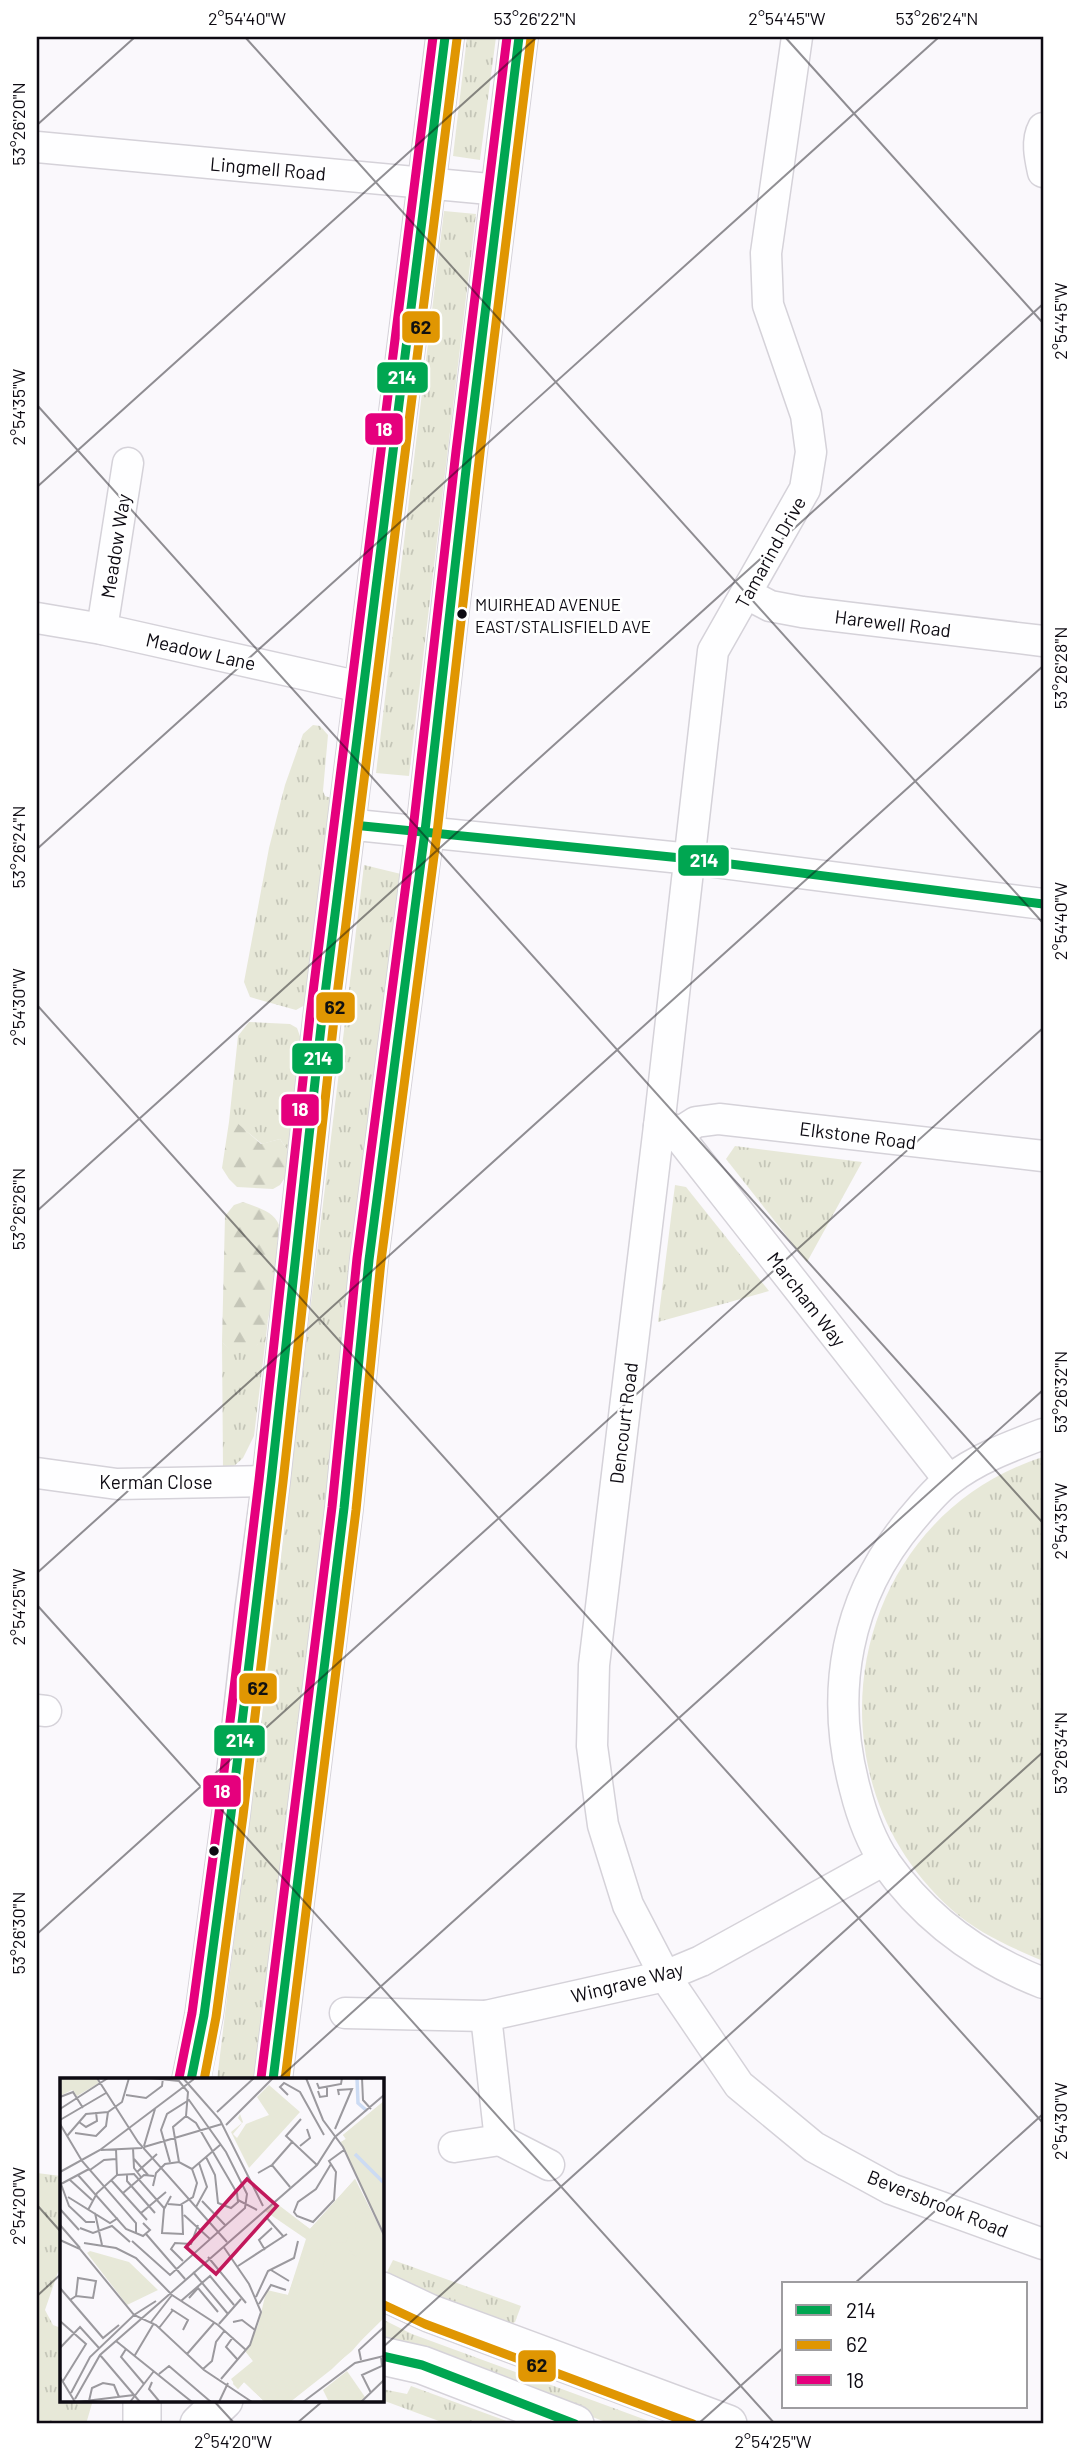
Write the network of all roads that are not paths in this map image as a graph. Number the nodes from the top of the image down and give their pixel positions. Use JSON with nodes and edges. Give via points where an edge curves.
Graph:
{"nodes":[{"id":1,"x":446,"y":37,"type":"edge"},
{"id":2,"x":519,"y":37,"type":"edge"},
{"id":3,"x":797,"y":37,"type":"edge"},
{"id":4,"x":1043,"y":128,"type":"edge"},
{"id":5,"x":37,"y":147,"type":"edge"},
{"id":6,"x":1043,"y":172,"type":"edge"},
{"id":7,"x":429,"y":183,"type":"junction"},
{"id":8,"x":500,"y":190,"type":"junction"},
{"id":9,"x":128,"y":463,"type":"dead end"},
{"id":10,"x":747,"y":594,"type":"junction"},
{"id":11,"x":37,"y":618,"type":"edge"},
{"id":12,"x":102,"y":629,"type":"junction"},
{"id":13,"x":1043,"y":641,"type":"edge"},
{"id":14,"x":365,"y":688,"type":"junction"},
{"id":15,"x":346,"y":824,"type":"junction"},
{"id":16,"x":425,"y":831,"type":"junction"},
{"id":17,"x":691,"y":859,"type":"junction"},
{"id":18,"x":1043,"y":904,"type":"edge"},
{"id":19,"x":668,"y":1130,"type":"junction"},
{"id":20,"x":1043,"y":1156,"type":"edge"},
{"id":21,"x":1043,"y":1434,"type":"edge"},
{"id":22,"x":38,"y":1479,"type":"edge"},
{"id":23,"x":271,"y":1480,"type":"junction"},
{"id":24,"x":949,"y":1480,"type":"junction"},
{"id":25,"x":884,"y":1860,"type":"junction"},
{"id":26,"x":665,"y":1976,"type":"junction"},
{"id":27,"x":1043,"y":1983,"type":"edge"},
{"id":28,"x":345,"y":2012,"type":"dead end"},
{"id":29,"x":486,"y":2016,"type":"junction"},
{"id":30,"x":191,"y":2078,"type":"edge"},
{"id":31,"x":274,"y":2078,"type":"edge"},
{"id":32,"x":500,"y":2140,"type":"junction"},
{"id":33,"x":454,"y":2147,"type":"dead end"},
{"id":34,"x":549,"y":2165,"type":"dead end"},
{"id":35,"x":1043,"y":2244,"type":"edge"},
{"id":36,"x":383,"y":2291,"type":"edge"},
{"id":37,"x":383,"y":2356,"type":"edge"},
{"id":38,"x":142,"y":2402,"type":"edge"},
{"id":39,"x":222,"y":2402,"type":"edge"},
{"id":40,"x":142,"y":2424,"type":"edge"},
{"id":41,"x":199,"y":2424,"type":"edge"},
{"id":42,"x":575,"y":2424,"type":"edge"},
{"id":43,"x":728,"y":2424,"type":"edge"}],
"edges":[{"from":1,"to":7,"type":"street"},
{"from":2,"to":8,"type":"street"},
{"from":3,"to":10,"type":"street","name":"Tamarind Drive","via":[[766,253],[768,305],[806,415],[811,452],[805,489]]},
{"from":4,"to":6,"type":"street","via":[[1039,157]]},
{"from":5,"to":7,"type":"street","name":"Lingmell Road"},
{"from":7,"to":8,"type":"street","name":"Lingmell Road"},
{"from":7,"to":14,"type":"street"},
{"from":8,"to":16,"type":"street"},
{"from":9,"to":12,"type":"street","name":"Meadow Way"},
{"from":10,"to":13,"type":"street","name":"Harewell Road","via":[[770,606],[802,612]]},
{"from":10,"to":17,"type":"street","name":"Tamarind Drive","via":[[713,651]]},
{"from":11,"to":12,"type":"street","name":"Meadow Lane"},
{"from":12,"to":14,"type":"street","name":"Meadow Lane"},
{"from":14,"to":15,"type":"street"},
{"from":15,"to":16,"type":"street"},
{"from":15,"to":23,"type":"street"},
{"from":16,"to":17,"type":"street"},
{"from":16,"to":31,"type":"street","via":[[372,1233],[344,1508]]},
{"from":17,"to":18,"type":"street"},
{"from":17,"to":19,"type":"street","name":"Dencourt Road"},
{"from":19,"to":20,"type":"street","name":"Elkstone Road","via":[[719,1119]]},
{"from":19,"to":24,"type":"street","name":"Marcham Way"},
{"from":19,"to":26,"type":"street","name":"Dencourt Road","via":[[594,1665],[592,1746],[603,1825],[628,1905]]},
{"from":21,"to":24,"type":"street","via":[[991,1455]]},
{"from":22,"to":23,"type":"street","name":"Kerman Close","via":[[117,1484]]},
{"from":23,"to":30,"type":"street","via":[[210,1975]]},
{"from":24,"to":25,"type":"street","via":[[897,1536],[871,1580],[845,1662],[843,1730],[848,1764],[858,1802]]},
{"from":25,"to":26,"type":"street","name":"Wingrave Way","via":[[701,1961]]},
{"from":25,"to":27,"type":"street","via":[[905,1888],[964,1943]]},
{"from":26,"to":29,"type":"street","name":"Wingrave Way"},
{"from":26,"to":35,"type":"street","name":"Beversbrook Road","via":[[739,2085],[814,2147],[891,2189]]},
{"from":28,"to":29,"type":"street","name":"Wingrave Way"},
{"from":29,"to":32,"type":"street"},
{"from":32,"to":33,"type":"street"},
{"from":32,"to":34,"type":"street"},
{"from":36,"to":43,"type":"street","via":[[429,2313]]},
{"from":37,"to":42,"type":"street","via":[[422,2365]]},
{"from":38,"to":40,"type":"street"},
{"from":39,"to":41,"type":"street"}]}
